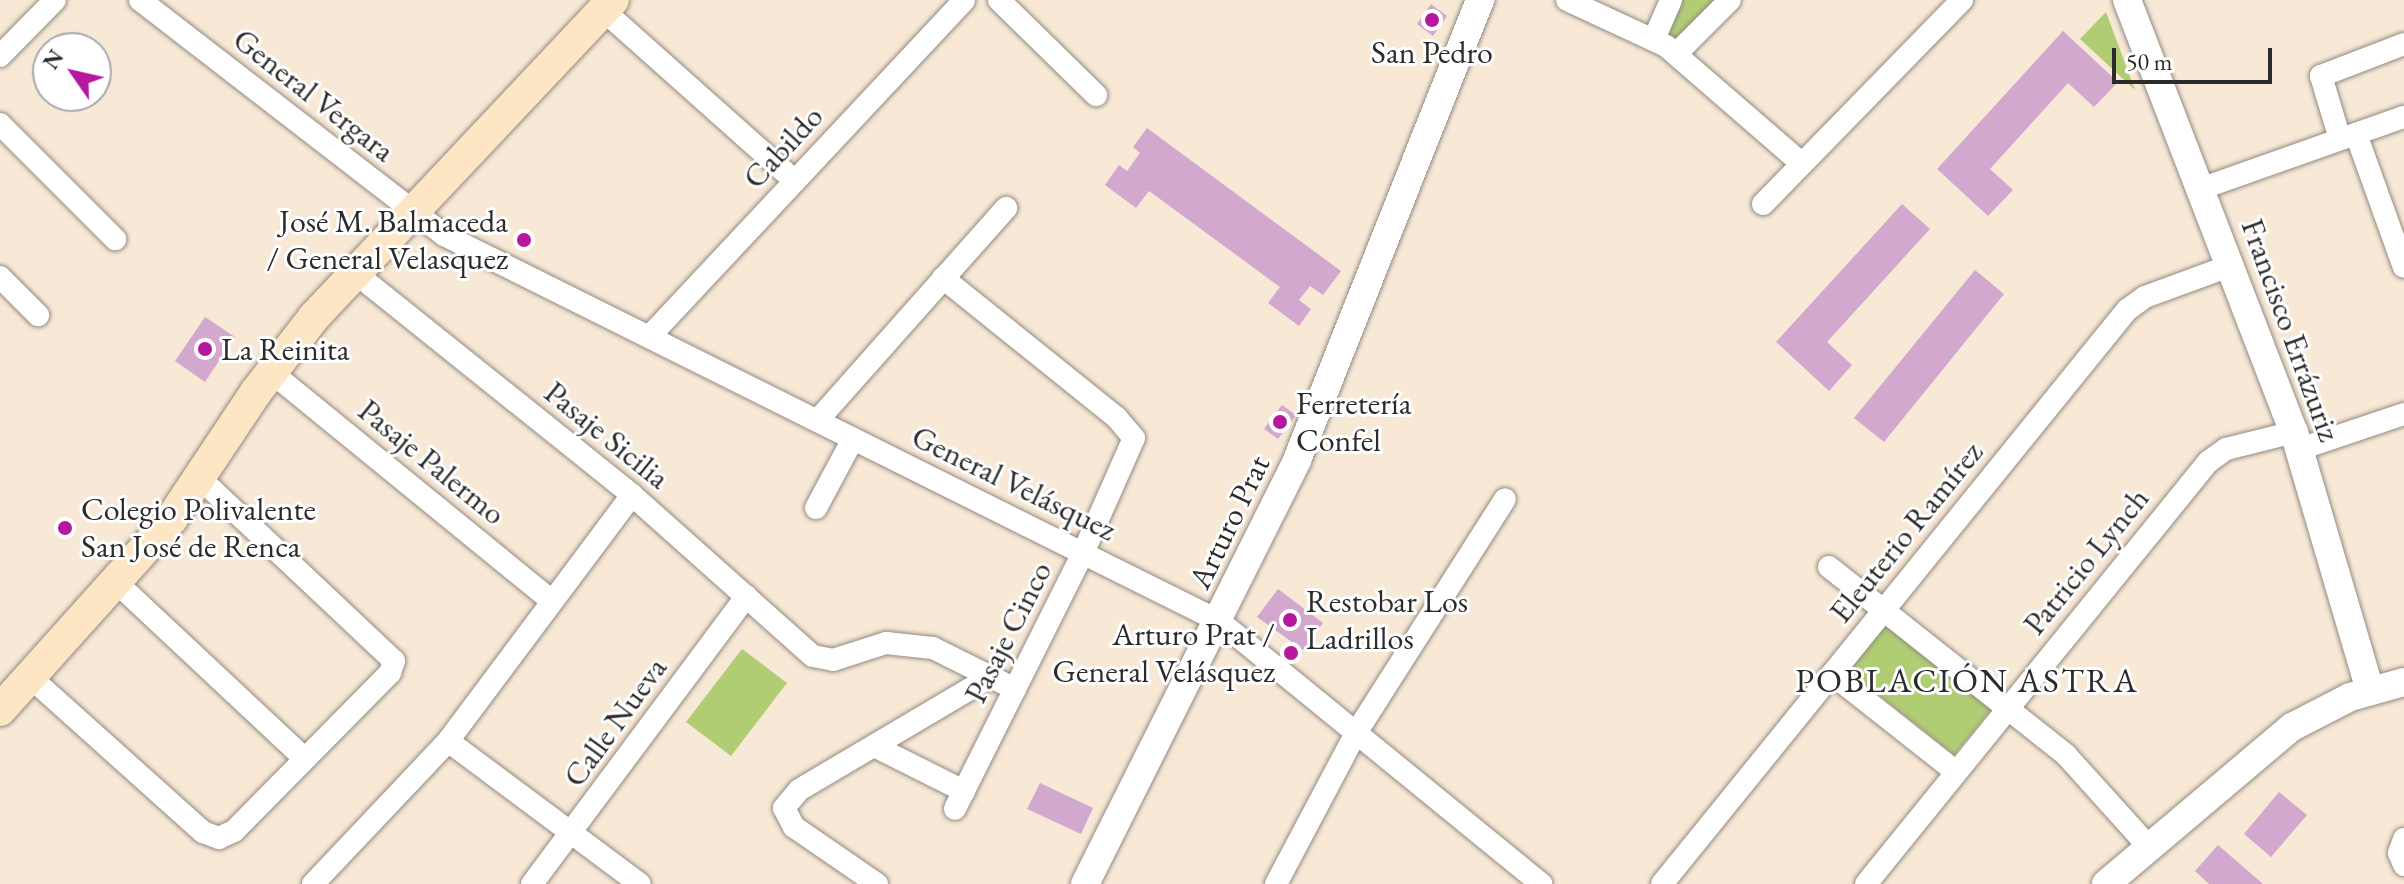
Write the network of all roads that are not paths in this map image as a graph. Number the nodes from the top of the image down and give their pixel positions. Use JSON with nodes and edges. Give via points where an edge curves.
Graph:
{"nodes":[{"id":1,"x":55,"y":0,"type":"edge"},
{"id":2,"x":140,"y":0,"type":"edge"},
{"id":3,"x":964,"y":0,"type":"edge"},
{"id":4,"x":999,"y":0,"type":"edge"},
{"id":5,"x":1480,"y":0,"type":"edge"},
{"id":6,"x":1567,"y":0,"type":"edge"},
{"id":7,"x":1671,"y":0,"type":"edge"},
{"id":8,"x":1730,"y":0,"type":"edge"},
{"id":9,"x":1962,"y":0,"type":"edge"},
{"id":10,"x":2127,"y":0,"type":"edge"},
{"id":11,"x":608,"y":5,"type":"edge"},
{"id":12,"x":1654,"y":39,"type":"junction"},
{"id":13,"x":2404,"y":44,"type":"edge"},
{"id":14,"x":1676,"y":54,"type":"junction"},
{"id":15,"x":0,"y":56,"type":"edge"},
{"id":16,"x":1096,"y":95,"type":"dead end"},
{"id":17,"x":2404,"y":117,"type":"edge"},
{"id":18,"x":0,"y":124,"type":"edge"},
{"id":19,"x":2348,"y":136,"type":"junction"},
{"id":20,"x":1802,"y":164,"type":"junction"},
{"id":21,"x":795,"y":181,"type":"junction"},
{"id":22,"x":2203,"y":188,"type":"junction"},
{"id":23,"x":1763,"y":204,"type":"dead end"},
{"id":24,"x":1006,"y":208,"type":"dead end"},
{"id":25,"x":410,"y":212,"type":"junction"},
{"id":26,"x":115,"y":239,"type":"dead end"},
{"id":27,"x":2232,"y":265,"type":"junction"},
{"id":28,"x":2404,"y":267,"type":"edge"},
{"id":29,"x":354,"y":272,"type":"junction"},
{"id":30,"x":0,"y":277,"type":"edge"},
{"id":31,"x":943,"y":278,"type":"junction"},
{"id":32,"x":38,"y":315,"type":"dead end"},
{"id":33,"x":649,"y":337,"type":"junction"},
{"id":34,"x":271,"y":372,"type":"junction"},
{"id":35,"x":2404,"y":414,"type":"edge"},
{"id":36,"x":817,"y":421,"type":"junction"},
{"id":37,"x":853,"y":439,"type":"junction"},
{"id":38,"x":2297,"y":441,"type":"junction"},
{"id":39,"x":200,"y":478,"type":"junction"},
{"id":40,"x":632,"y":495,"type":"junction"},
{"id":41,"x":1505,"y":499,"type":"dead end"},
{"id":42,"x":816,"y":508,"type":"dead end"},
{"id":43,"x":1083,"y":553,"type":"junction"},
{"id":44,"x":1829,"y":567,"type":"dead end"},
{"id":45,"x":117,"y":583,"type":"junction"},
{"id":46,"x":747,"y":596,"type":"junction"},
{"id":47,"x":552,"y":601,"type":"junction"},
{"id":48,"x":1884,"y":610,"type":"junction"},
{"id":49,"x":1219,"y":621,"type":"junction"},
{"id":50,"x":2359,"y":653,"type":"junction"},
{"id":51,"x":1832,"y":674,"type":"junction"},
{"id":52,"x":29,"y":676,"type":"junction"},
{"id":53,"x":990,"y":677,"type":"junction"},
{"id":54,"x":2404,"y":682,"type":"edge"},
{"id":55,"x":1015,"y":689,"type":"junction"},
{"id":56,"x":2370,"y":691,"type":"junction"},
{"id":57,"x":2008,"y":706,"type":"junction"},
{"id":58,"x":0,"y":710,"type":"edge"},
{"id":59,"x":2311,"y":715,"type":"junction"},
{"id":60,"x":1356,"y":733,"type":"junction"},
{"id":61,"x":448,"y":741,"type":"junction"},
{"id":62,"x":874,"y":746,"type":"junction"},
{"id":63,"x":304,"y":758,"type":"junction"},
{"id":64,"x":1956,"y":772,"type":"junction"},
{"id":65,"x":572,"y":834,"type":"junction"},
{"id":66,"x":2149,"y":847,"type":"junction"},
{"id":67,"x":313,"y":884,"type":"edge"},
{"id":68,"x":532,"y":884,"type":"edge"},
{"id":69,"x":640,"y":884,"type":"edge"},
{"id":70,"x":877,"y":884,"type":"edge"},
{"id":71,"x":1085,"y":884,"type":"edge"},
{"id":72,"x":1276,"y":884,"type":"edge"},
{"id":73,"x":1541,"y":884,"type":"edge"},
{"id":74,"x":1662,"y":884,"type":"edge"},
{"id":75,"x":1866,"y":884,"type":"edge"},
{"id":76,"x":2106,"y":884,"type":"edge"}],
"edges":[{"from":1,"to":15,"type":"street"},
{"from":2,"to":25,"type":"street","name":"General Vergara"},
{"from":3,"to":21,"type":"street","name":"Cabildo"},
{"from":4,"to":16,"type":"street"},
{"from":5,"to":49,"type":"street","name":"Arturo Prat","via":[[1302,448]]},
{"from":6,"to":12,"type":"street"},
{"from":7,"to":12,"type":"street"},
{"from":8,"to":14,"type":"street"},
{"from":9,"to":20,"type":"street"},
{"from":10,"to":22,"type":"street","name":"Francisco Errázuriz"},
{"from":11,"to":21,"type":"street"},
{"from":11,"to":25,"type":"main road"},
{"from":12,"to":14,"type":"street"},
{"from":13,"to":19,"type":"street","via":[[2321,76]]},
{"from":14,"to":20,"type":"street"},
{"from":17,"to":19,"type":"street"},
{"from":18,"to":26,"type":"street"},
{"from":19,"to":22,"type":"street"},
{"from":19,"to":28,"type":"street"},
{"from":20,"to":23,"type":"street"},
{"from":21,"to":33,"type":"street","name":"Cabildo"},
{"from":22,"to":27,"type":"street","name":"Francisco Errázuriz"},
{"from":24,"to":31,"type":"street"},
{"from":25,"to":29,"type":"main road"},
{"from":25,"to":33,"type":"street","name":"General Velásquez","via":[[444,235]]},
{"from":27,"to":38,"type":"street","name":"Francisco Errázuriz"},
{"from":27,"to":48,"type":"street","name":"Eleuterio Ramírez","via":[[2145,297],[2127,310]]},
{"from":29,"to":34,"type":"main road"},
{"from":29,"to":40,"type":"street","name":"Pasaje Sicilia"},
{"from":30,"to":32,"type":"street"},
{"from":31,"to":36,"type":"street"},
{"from":31,"to":43,"type":"street","name":"Pasaje Cinco","via":[[1125,425],[1134,438]]},
{"from":33,"to":36,"type":"street","name":"General Velásquez"},
{"from":34,"to":39,"type":"main road"},
{"from":34,"to":47,"type":"street","name":"Pasaje Palermo"},
{"from":35,"to":38,"type":"street","name":"Patricio Lynch"},
{"from":36,"to":37,"type":"street","name":"General Velásquez"},
{"from":37,"to":42,"type":"street"},
{"from":37,"to":43,"type":"street","name":"General Velásquez"},
{"from":38,"to":50,"type":"street","name":"Francisco Errázuriz"},
{"from":38,"to":57,"type":"street","name":"Patricio Lynch","via":[[2226,449],[2208,462]]},
{"from":39,"to":45,"type":"main road"},
{"from":39,"to":63,"type":"street","via":[[394,661],[390,673]]},
{"from":40,"to":46,"type":"street","name":"Pasaje Sicilia"},
{"from":40,"to":47,"type":"street"},
{"from":41,"to":60,"type":"street"},
{"from":43,"to":49,"type":"street","name":"General Velásquez"},
{"from":43,"to":55,"type":"street","name":"Pasaje Cinco"},
{"from":44,"to":48,"type":"street"},
{"from":45,"to":52,"type":"main road"},
{"from":45,"to":63,"type":"street"},
{"from":46,"to":53,"type":"street","name":"Pasaje Sicilia","via":[[813,656],[833,660],[886,643],[933,648]]},
{"from":46,"to":65,"type":"street","name":"Calle Nueva"},
{"from":47,"to":61,"type":"street"},
{"from":48,"to":51,"type":"street","name":"Eleuterio Ramírez"},
{"from":48,"to":57,"type":"street"},
{"from":49,"to":60,"type":"street","name":"General Velásquez"},
{"from":49,"to":71,"type":"street","name":"Arturo Prat"},
{"from":50,"to":56,"type":"street","name":"Francisco Errázuriz"},
{"from":50,"to":59,"type":"street"},
{"from":51,"to":64,"type":"street"},
{"from":51,"to":74,"type":"street","name":"Eleuterio Ramírez"},
{"from":52,"to":58,"type":"main road"},
{"from":52,"to":63,"type":"street","via":[[203,832],[219,838],[234,831]]},
{"from":53,"to":55,"type":"street"},
{"from":53,"to":62,"type":"street"},
{"from":54,"to":56,"type":"street"},
{"from":55,"to":62,"type":"street","name":"Pasaje Cinco","via":[[959,800]]},
{"from":56,"to":59,"type":"street"},
{"from":57,"to":64,"type":"street","name":"Patricio Lynch"},
{"from":57,"to":66,"type":"street","via":[[2088,776]]},
{"from":59,"to":66,"type":"street"},
{"from":60,"to":72,"type":"street"},
{"from":60,"to":73,"type":"street","name":"General Velásquez"},
{"from":61,"to":65,"type":"street"},
{"from":61,"to":67,"type":"street"},
{"from":62,"to":70,"type":"street","via":[[799,790],[784,808],[794,827]]},
{"from":64,"to":75,"type":"street","name":"Patricio Lynch"},
{"from":65,"to":68,"type":"street","name":"Calle Nueva"},
{"from":65,"to":69,"type":"street"},
{"from":66,"to":76,"type":"street"}]}
